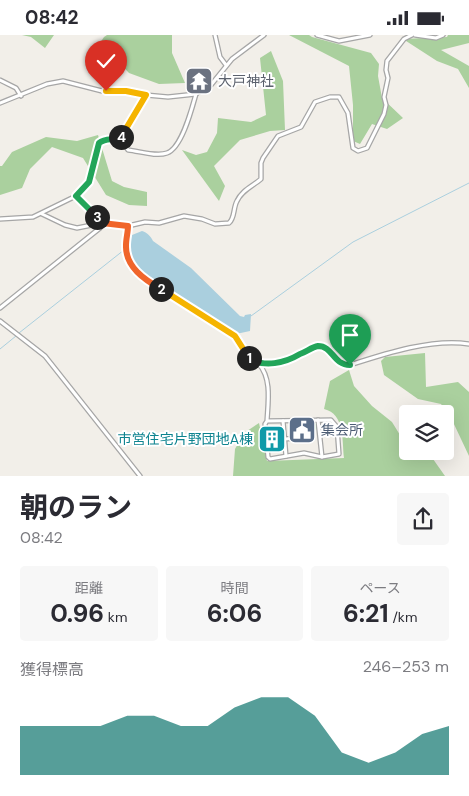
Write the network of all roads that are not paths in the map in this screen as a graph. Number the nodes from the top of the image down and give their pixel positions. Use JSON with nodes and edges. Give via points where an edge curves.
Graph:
{"nodes":[{"id":1,"x":215,"y":35,"type":"edge"},
{"id":2,"x":264,"y":35,"type":"edge"},
{"id":3,"x":317,"y":35,"type":"edge"},
{"id":4,"x":370,"y":35,"type":"edge"},
{"id":5,"x":413,"y":35,"type":"edge"},
{"id":6,"x":443,"y":35,"type":"edge"},
{"id":7,"x":226,"y":65,"type":"junction"},
{"id":8,"x":0,"y":80,"type":"edge"},
{"id":9,"x":196,"y":94,"type":"junction"},
{"id":10,"x":146,"y":95,"type":"junction"},
{"id":11,"x":21,"y":96,"type":"junction"},
{"id":12,"x":0,"y":103,"type":"edge"},
{"id":13,"x":123,"y":134,"type":"junction"},
{"id":14,"x":76,"y":196,"type":"junction"},
{"id":15,"x":42,"y":214,"type":"junction"},
{"id":16,"x":0,"y":219,"type":"edge"},
{"id":17,"x":102,"y":223,"type":"junction"},
{"id":18,"x":128,"y":226,"type":"junction"},
{"id":19,"x":0,"y":307,"type":"edge"},
{"id":20,"x":0,"y":321,"type":"edge"},
{"id":21,"x":469,"y":344,"type":"edge"},
{"id":22,"x":259,"y":363,"type":"junction"},
{"id":23,"x":318,"y":420,"type":"junction"},
{"id":24,"x":267,"y":421,"type":"junction"},
{"id":25,"x":283,"y":421,"type":"junction"},
{"id":26,"x":297,"y":438,"type":"dead end"},
{"id":27,"x":285,"y":439,"type":"junction"},
{"id":28,"x":286,"y":456,"type":"junction"},
{"id":29,"x":322,"y":457,"type":"junction"},
{"id":30,"x":140,"y":476,"type":"edge"}],
"edges":[{"from":1,"to":7,"type":"street","via":[[220,57]]},
{"from":2,"to":7,"type":"street"},
{"from":3,"to":4,"type":"street","via":[[340,41]]},
{"from":5,"to":6,"type":"street","via":[[436,38]]},
{"from":5,"to":18,"type":"street","via":[[404,39],[387,61],[384,114],[367,148],[358,151],[353,148],[348,113],[339,97],[322,99],[313,103],[301,127],[280,134],[272,144],[261,163],[262,179],[241,194],[231,222],[215,224],[184,216]]},
{"from":7,"to":9,"type":"street","via":[[211,85]]},
{"from":8,"to":11,"type":"street","via":[[16,88]]},
{"from":9,"to":10,"type":"street"},
{"from":9,"to":13,"type":"street","via":[[182,134],[167,153],[128,150]]},
{"from":10,"to":11,"type":"street","via":[[102,91],[63,81]]},
{"from":10,"to":13,"type":"street"},
{"from":11,"to":12,"type":"street"},
{"from":13,"to":14,"type":"street","via":[[118,139],[109,138],[99,143],[89,182]]},
{"from":14,"to":15,"type":"street"},
{"from":14,"to":17,"type":"street"},
{"from":15,"to":16,"type":"street"},
{"from":15,"to":17,"type":"street","via":[[77,228]]},
{"from":17,"to":18,"type":"street"},
{"from":17,"to":19,"type":"street","via":[[100,228]]},
{"from":18,"to":22,"type":"street","via":[[126,252],[140,276],[235,336],[247,356]]},
{"from":20,"to":30,"type":"street","via":[[45,355]]},
{"from":21,"to":22,"type":"street","via":[[407,348],[350,365],[343,365],[327,348],[316,346],[292,359]]},
{"from":22,"to":24,"type":"street","via":[[268,385]]},
{"from":23,"to":25,"type":"street"},
{"from":23,"to":29,"type":"street"},
{"from":23,"to":29,"type":"street","via":[[331,420],[337,427],[340,450],[339,454]]},
{"from":24,"to":25,"type":"street"},
{"from":24,"to":28,"type":"street","via":[[268,457]]},
{"from":25,"to":27,"type":"street"},
{"from":26,"to":27,"type":"street"},
{"from":27,"to":28,"type":"street"},
{"from":28,"to":29,"type":"street","via":[[304,453]]}]}
